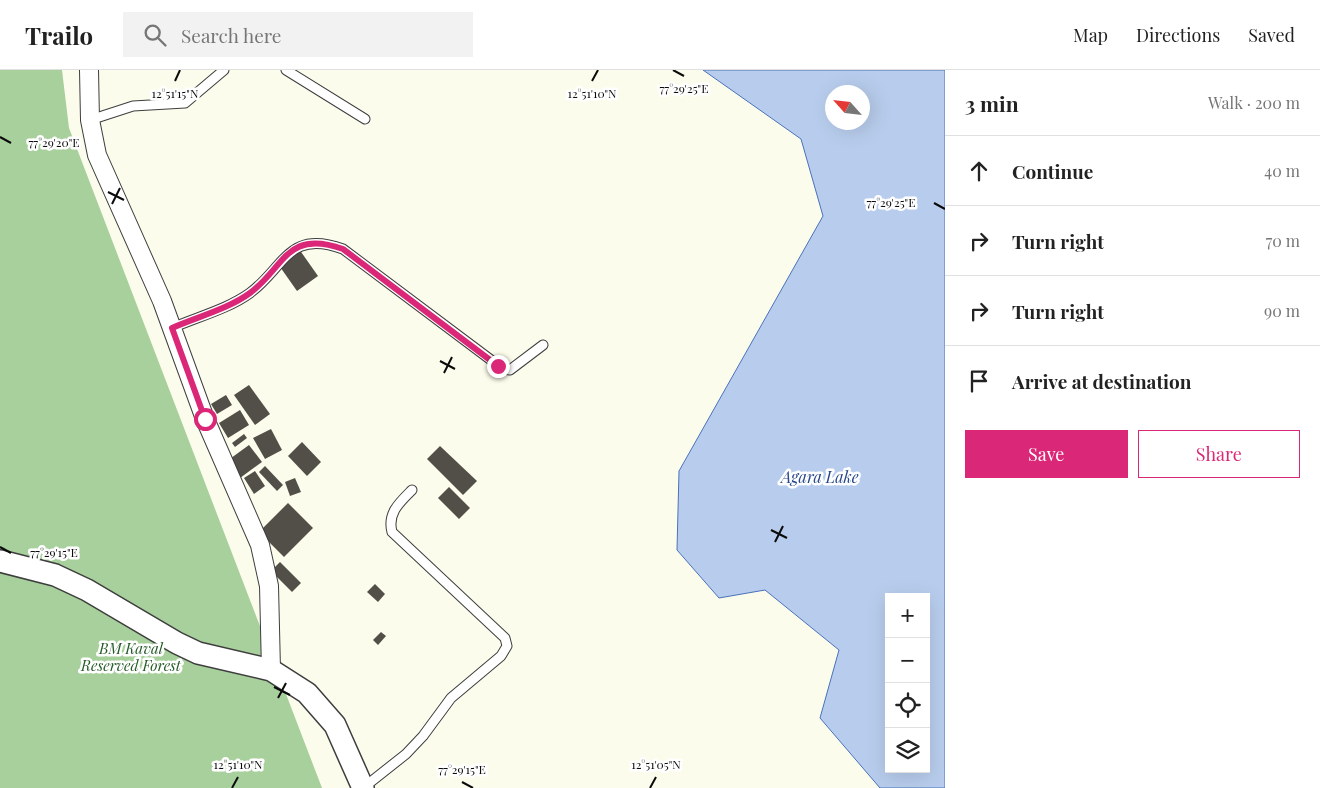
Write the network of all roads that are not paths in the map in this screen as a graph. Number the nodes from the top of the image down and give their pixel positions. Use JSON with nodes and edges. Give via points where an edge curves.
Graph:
{"nodes":[{"id":1,"x":89,"y":70,"type":"edge"},
{"id":2,"x":224,"y":70,"type":"edge"},
{"id":3,"x":286,"y":70,"type":"edge"},
{"id":4,"x":365,"y":119,"type":"dead end"},
{"id":5,"x":90,"y":120,"type":"junction"},
{"id":6,"x":172,"y":328,"type":"junction"},
{"id":7,"x":542,"y":345,"type":"dead end"},
{"id":8,"x":412,"y":490,"type":"dead end"},
{"id":9,"x":0,"y":561,"type":"edge"},
{"id":10,"x":271,"y":670,"type":"junction"},
{"id":11,"x":363,"y":788,"type":"edge"}],
"edges":[{"from":1,"to":5,"type":"street"},
{"from":2,"to":5,"type":"lane","via":[[185,103],[134,106]]},
{"from":3,"to":4,"type":"lane"},
{"from":5,"to":6,"type":"street","via":[[97,155]]},
{"from":6,"to":7,"type":"lane","via":[[250,293],[290,252],[318,243],[343,249],[503,369],[510,370]]},
{"from":6,"to":10,"type":"street","via":[[205,419],[260,545],[269,586]]},
{"from":8,"to":11,"type":"lane","via":[[394,508],[390,524],[392,532],[505,638],[506,646],[501,656],[444,705],[406,754]]},
{"from":9,"to":10,"type":"street","via":[[55,575],[198,653]]},
{"from":10,"to":11,"type":"street","via":[[307,693],[322,707],[335,725]]}]}
